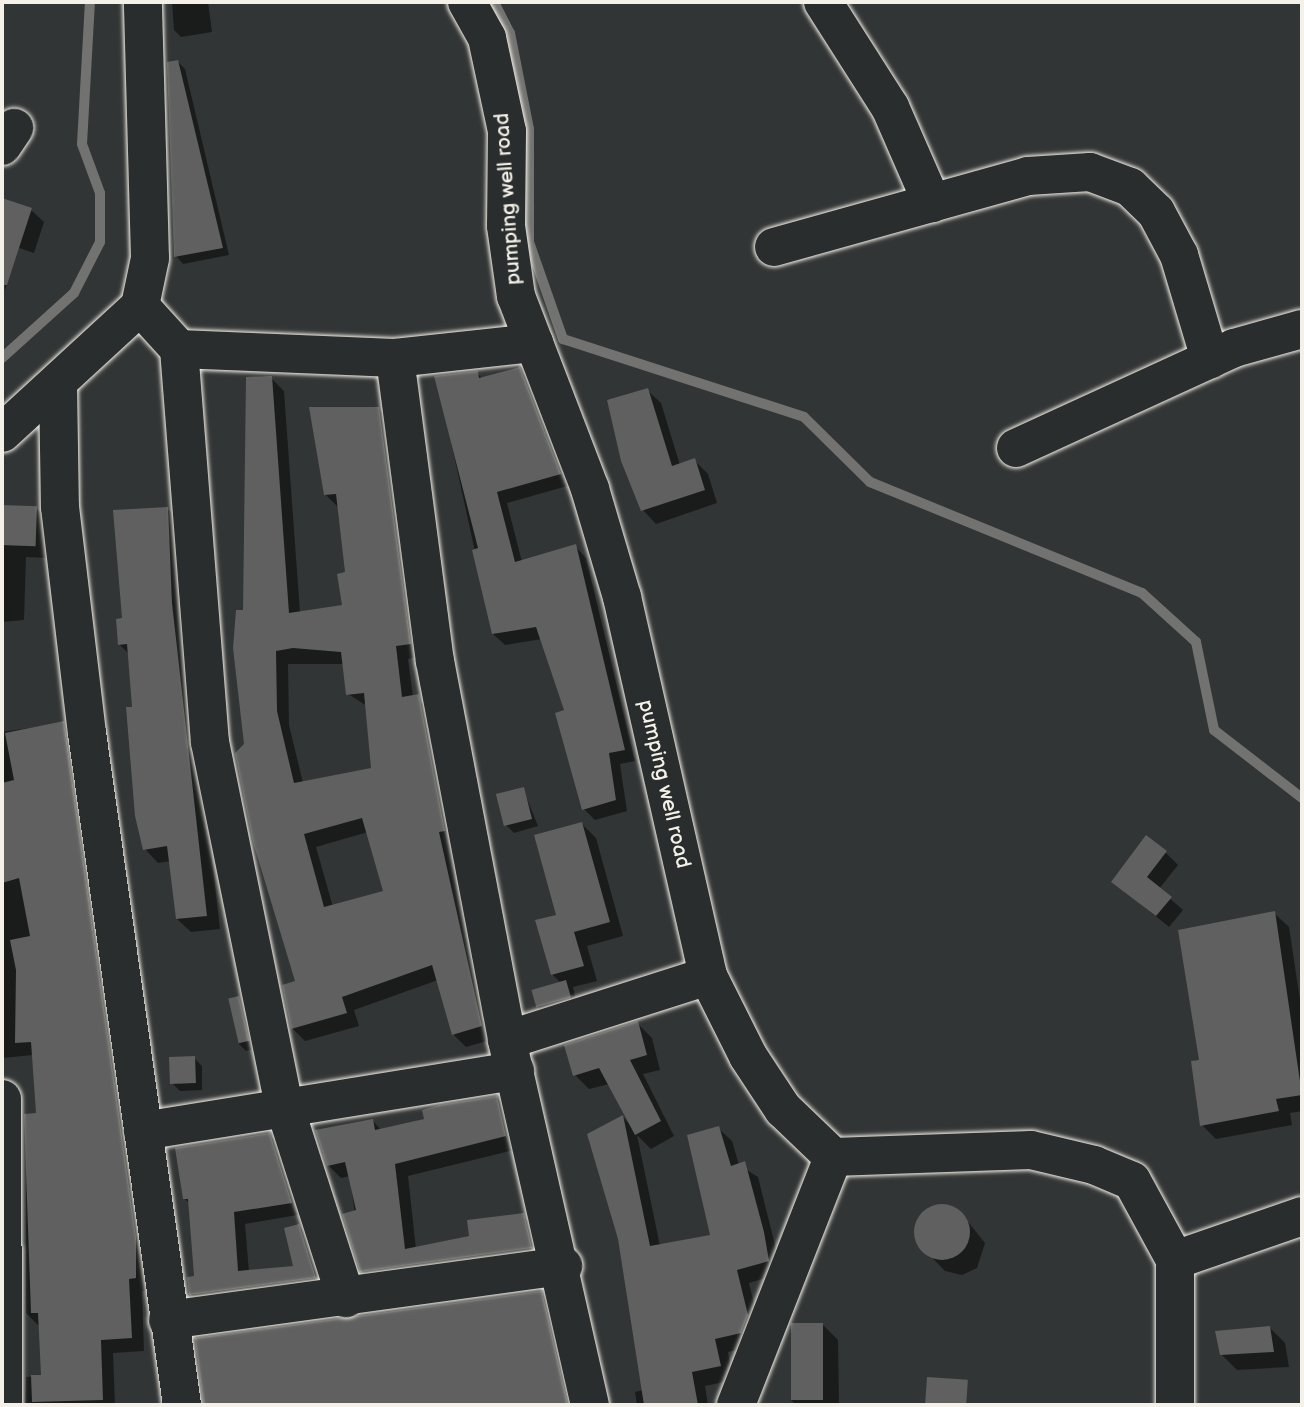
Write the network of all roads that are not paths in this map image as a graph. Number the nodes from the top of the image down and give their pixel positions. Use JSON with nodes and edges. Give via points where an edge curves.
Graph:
{"nodes":[{"id":1,"x":143,"y":2,"type":"edge"},
{"id":2,"x":467,"y":2,"type":"edge"},
{"id":3,"x":823,"y":2,"type":"edge"},
{"id":4,"x":932,"y":203,"type":"junction"},
{"id":5,"x":774,"y":247,"type":"dead end"},
{"id":6,"x":140,"y":306,"type":"junction"},
{"id":7,"x":1302,"y":330,"type":"edge"},
{"id":8,"x":534,"y":343,"type":"junction"},
{"id":9,"x":179,"y":349,"type":"junction"},
{"id":10,"x":395,"y":358,"type":"junction"},
{"id":11,"x":1210,"y":359,"type":"junction"},
{"id":12,"x":58,"y":384,"type":"junction"},
{"id":13,"x":2,"y":433,"type":"edge"},
{"id":14,"x":1016,"y":448,"type":"dead end"},
{"id":15,"x":708,"y":976,"type":"junction"},
{"id":16,"x":511,"y":1055,"type":"junction"},
{"id":17,"x":2,"y":1099,"type":"edge"},
{"id":18,"x":284,"y":1105,"type":"junction"},
{"id":19,"x":143,"y":1131,"type":"junction"},
{"id":20,"x":832,"y":1157,"type":"junction"},
{"id":21,"x":1302,"y":1216,"type":"edge"},
{"id":22,"x":1175,"y":1260,"type":"junction"},
{"id":23,"x":563,"y":1266,"type":"junction"},
{"id":24,"x":346,"y":1298,"type":"junction"},
{"id":25,"x":168,"y":1321,"type":"junction"},
{"id":26,"x":3,"y":1405,"type":"edge"},
{"id":27,"x":182,"y":1405,"type":"edge"},
{"id":28,"x":590,"y":1405,"type":"edge"},
{"id":29,"x":736,"y":1405,"type":"edge"},
{"id":30,"x":1175,"y":1405,"type":"edge"}],
"edges":[{"from":1,"to":6,"type":"street","via":[[150,258]]},
{"from":2,"to":8,"type":"street","name":"pumping well road","via":[[487,38],[507,131],[506,226],[516,296]]},
{"from":3,"to":4,"type":"street","via":[[890,107]]},
{"from":4,"to":5,"type":"street"},
{"from":4,"to":11,"type":"street","via":[[1041,176],[1090,172],[1130,187],[1156,212],[1179,255]]},
{"from":6,"to":9,"type":"street"},
{"from":6,"to":12,"type":"street"},
{"from":7,"to":11,"type":"street"},
{"from":8,"to":10,"type":"street"},
{"from":8,"to":15,"type":"street","name":"pumping well road","via":[[590,489],[622,597]]},
{"from":9,"to":10,"type":"street"},
{"from":9,"to":18,"type":"street","via":[[210,742]]},
{"from":10,"to":16,"type":"street","via":[[435,661]]},
{"from":11,"to":14,"type":"street"},
{"from":12,"to":13,"type":"street"},
{"from":12,"to":19,"type":"street","via":[[60,507]]},
{"from":15,"to":16,"type":"street"},
{"from":15,"to":20,"type":"street","name":"pumping well road","via":[[783,1110]]},
{"from":16,"to":18,"type":"street"},
{"from":16,"to":23,"type":"street"},
{"from":17,"to":26,"type":"street"},
{"from":18,"to":19,"type":"street"},
{"from":18,"to":24,"type":"street"},
{"from":19,"to":25,"type":"street"},
{"from":20,"to":22,"type":"street","via":[[1031,1150],[1094,1165],[1132,1181]]},
{"from":20,"to":29,"type":"street"},
{"from":21,"to":22,"type":"street"},
{"from":22,"to":30,"type":"street"},
{"from":23,"to":24,"type":"street"},
{"from":23,"to":28,"type":"street"},
{"from":24,"to":25,"type":"street"},
{"from":25,"to":27,"type":"street"}]}
